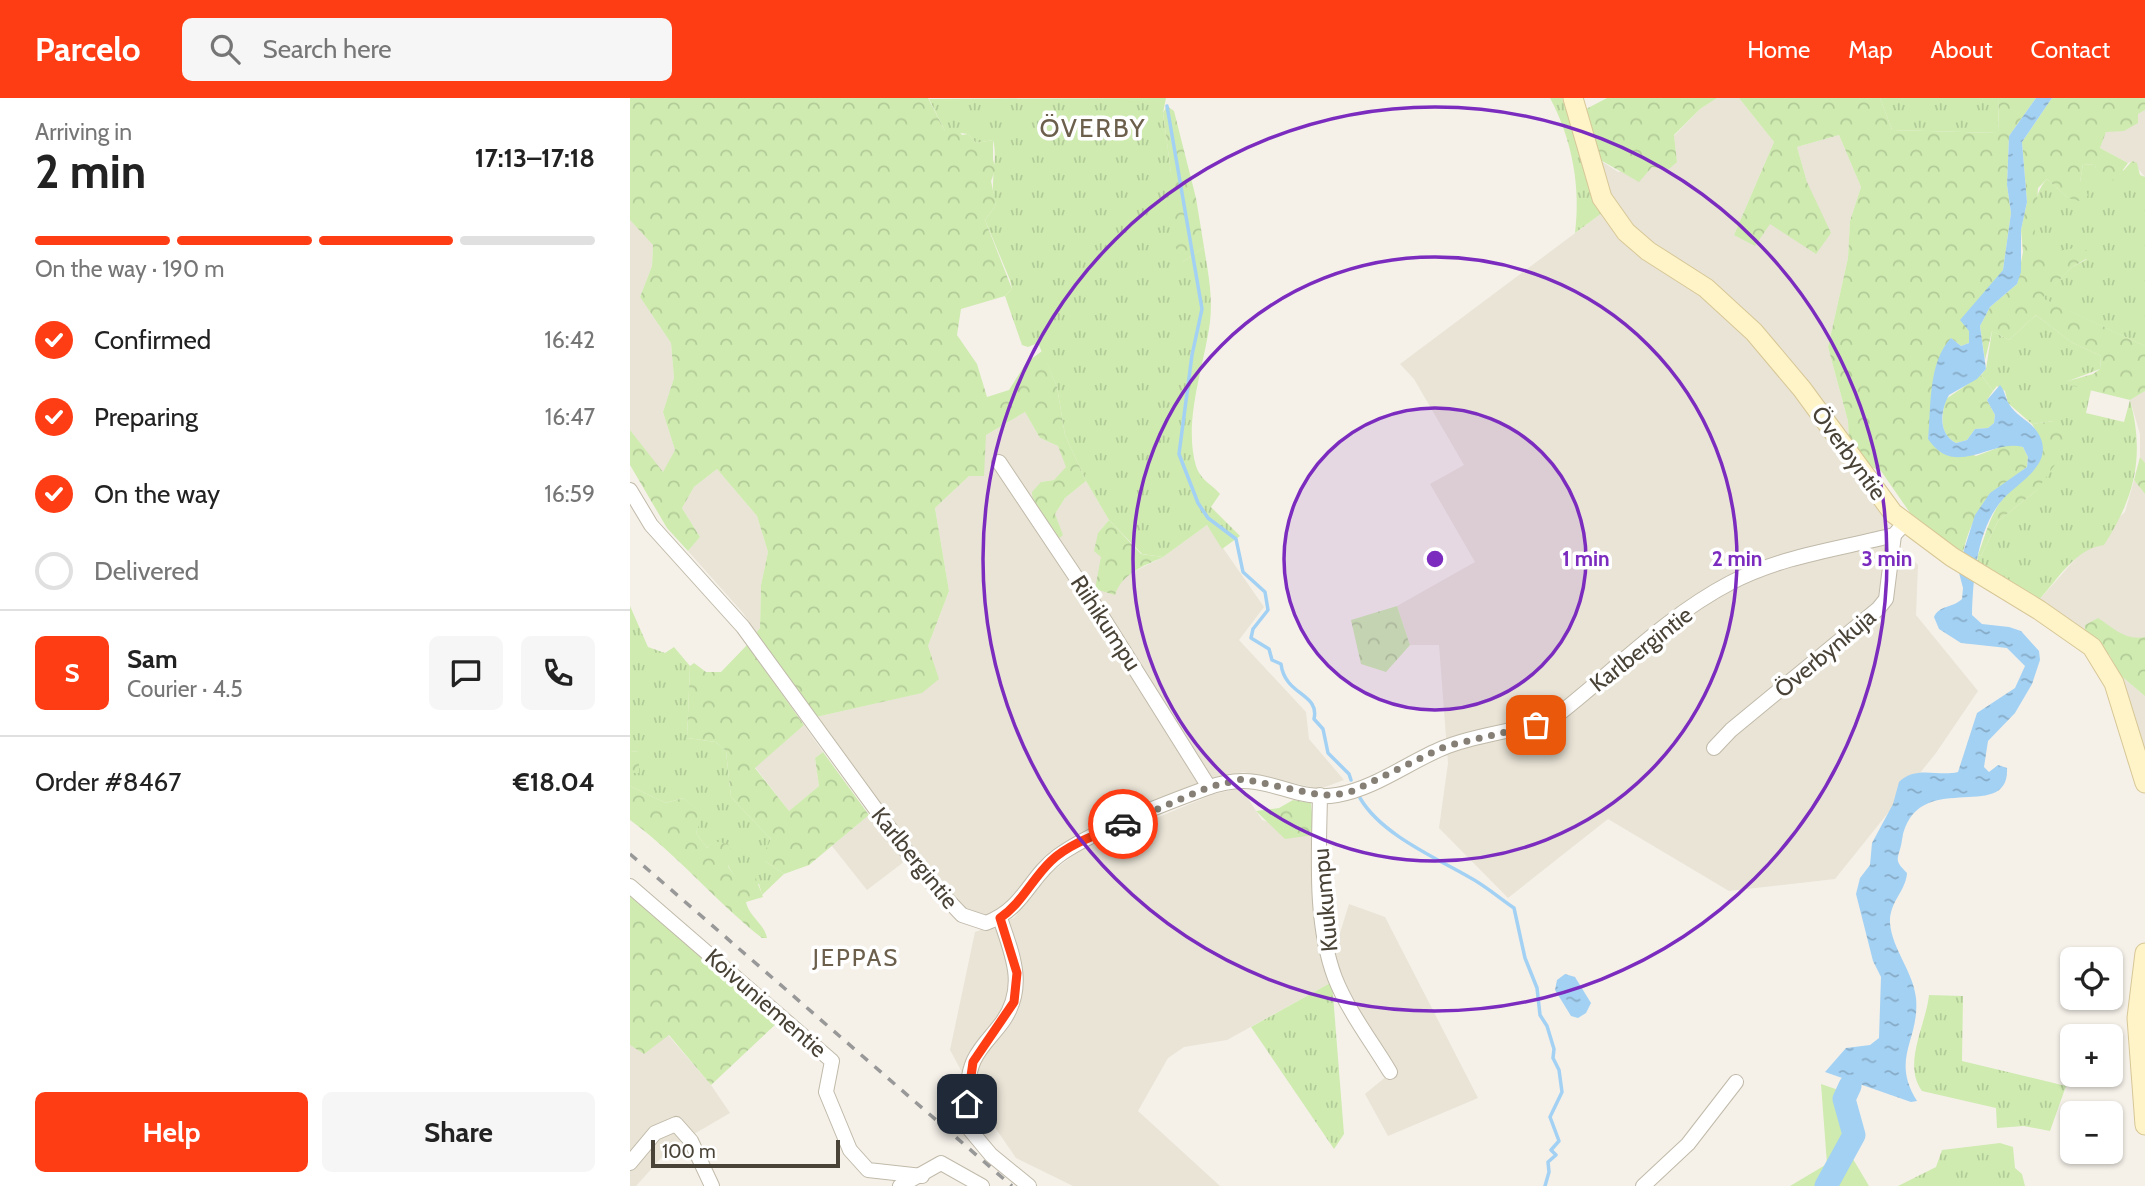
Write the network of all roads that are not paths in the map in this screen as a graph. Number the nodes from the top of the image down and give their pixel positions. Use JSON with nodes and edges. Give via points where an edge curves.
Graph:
{"nodes":[{"id":1,"x":1573,"y":98,"type":"edge"},
{"id":2,"x":999,"y":462,"type":"dead end"},
{"id":3,"x":630,"y":489,"type":"edge"},
{"id":4,"x":1900,"y":529,"type":"junction"},
{"id":5,"x":1714,"y":748,"type":"dead end"},
{"id":6,"x":2145,"y":783,"type":"edge"},
{"id":7,"x":1209,"y":787,"type":"junction"},
{"id":8,"x":1320,"y":795,"type":"junction"},
{"id":9,"x":630,"y":886,"type":"edge"},
{"id":10,"x":1000,"y":918,"type":"junction"},
{"id":11,"x":2145,"y":953,"type":"edge"},
{"id":12,"x":1390,"y":1072,"type":"dead end"},
{"id":13,"x":1736,"y":1082,"type":"dead end"},
{"id":14,"x":2144,"y":1100,"type":"edge"},
{"id":15,"x":2145,"y":1125,"type":"edge"},
{"id":16,"x":630,"y":1163,"type":"edge"},
{"id":17,"x":922,"y":1176,"type":"junction"},
{"id":18,"x":712,"y":1186,"type":"edge"},
{"id":19,"x":900,"y":1186,"type":"edge"},
{"id":20,"x":982,"y":1186,"type":"edge"},
{"id":21,"x":1029,"y":1186,"type":"edge"},
{"id":22,"x":1643,"y":1186,"type":"edge"}],
"edges":[{"from":1,"to":4,"type":"street","name":"Överbyntie","via":[[1602,198],[1616,221],[1648,251],[1706,288],[1754,332],[1802,389]]},
{"from":2,"to":7,"type":"street","name":"Riihikumpu"},
{"from":3,"to":10,"type":"street","name":"Karlbergintie","via":[[657,533],[743,627],[923,874],[962,915],[986,923]]},
{"from":4,"to":5,"type":"street","name":"Överbynkuja","via":[[1886,599],[1878,609]]},
{"from":4,"to":6,"type":"street","name":"Överbyntie","via":[[2072,631],[2098,655],[2124,708]]},
{"from":4,"to":8,"type":"street","name":"Karlbergintie","via":[[1795,558],[1727,584],[1664,628],[1555,717],[1446,746],[1353,791]]},
{"from":7,"to":8,"type":"street","name":"Karlbergintie","via":[[1243,779]]},
{"from":7,"to":10,"type":"street","name":"Karlbergintie","via":[[1061,853]]},
{"from":8,"to":12,"type":"street","name":"Kuukumpu","via":[[1319,864],[1326,953],[1336,981]]},
{"from":9,"to":17,"type":"street","name":"Koivuniementie","via":[[832,1061],[826,1092],[850,1150],[868,1170]]},
{"from":10,"to":21,"type":"street","via":[[1014,958],[1017,988],[1014,1002],[973,1062],[966,1125],[991,1155]]},
{"from":11,"to":14,"type":"street","via":[[2137,1018]]},
{"from":13,"to":22,"type":"street","via":[[1688,1144]]},
{"from":14,"to":15,"type":"street"},
{"from":16,"to":18,"type":"street","via":[[655,1133],[676,1124],[691,1141]]},
{"from":17,"to":19,"type":"street"},
{"from":17,"to":20,"type":"street","via":[[941,1163]]}]}
